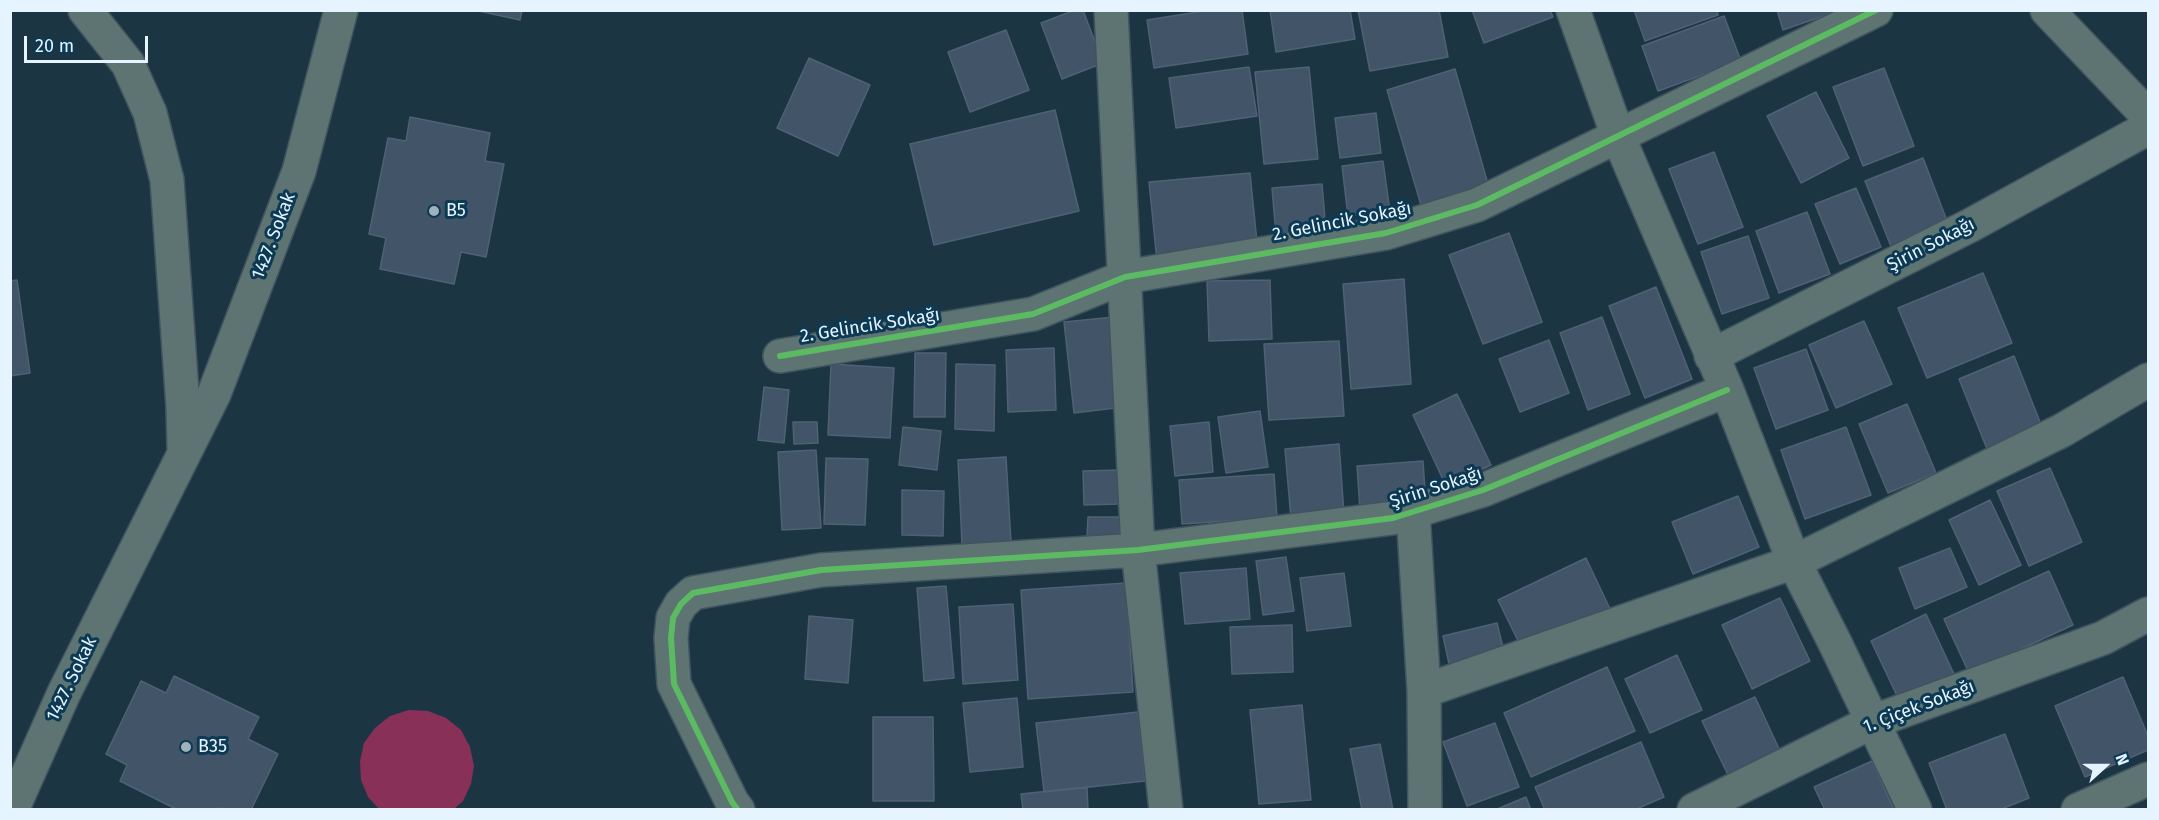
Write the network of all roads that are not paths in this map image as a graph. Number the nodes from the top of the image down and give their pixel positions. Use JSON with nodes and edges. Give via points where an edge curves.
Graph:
{"nodes":[{"id":1,"x":85,"y":10,"type":"edge"},
{"id":2,"x":341,"y":10,"type":"edge"},
{"id":3,"x":1111,"y":10,"type":"edge"},
{"id":4,"x":1573,"y":10,"type":"edge"},
{"id":5,"x":1876,"y":10,"type":"edge"},
{"id":6,"x":2047,"y":10,"type":"edge"},
{"id":7,"x":2148,"y":116,"type":"edge"},
{"id":8,"x":2148,"y":128,"type":"edge"},
{"id":9,"x":1618,"y":136,"type":"junction"},
{"id":10,"x":1125,"y":277,"type":"junction"},
{"id":11,"x":780,"y":356,"type":"dead end"},
{"id":12,"x":1711,"y":356,"type":"junction"},
{"id":13,"x":2148,"y":381,"type":"edge"},
{"id":14,"x":1727,"y":390,"type":"junction"},
{"id":15,"x":184,"y":453,"type":"junction"},
{"id":16,"x":1413,"y":512,"type":"junction"},
{"id":17,"x":1138,"y":550,"type":"junction"},
{"id":18,"x":1794,"y":562,"type":"junction"},
{"id":19,"x":2148,"y":614,"type":"edge"},
{"id":20,"x":1424,"y":692,"type":"junction"},
{"id":21,"x":1872,"y":722,"type":"junction"},
{"id":22,"x":2148,"y":779,"type":"edge"},
{"id":23,"x":12,"y":810,"type":"edge"},
{"id":24,"x":738,"y":810,"type":"edge"},
{"id":25,"x":1166,"y":810,"type":"edge"},
{"id":26,"x":1425,"y":810,"type":"edge"},
{"id":27,"x":1694,"y":810,"type":"edge"},
{"id":28,"x":1915,"y":810,"type":"edge"},
{"id":29,"x":2078,"y":810,"type":"edge"}],
"edges":[{"from":1,"to":15,"type":"street","name":"1427. Sokak","via":[[128,64],[150,113],[167,180]]},
{"from":2,"to":15,"type":"street","name":"1427. Sokak","via":[[299,171],[214,394]]},
{"from":3,"to":10,"type":"street"},
{"from":4,"to":9,"type":"street"},
{"from":5,"to":9,"type":"street","name":"2. Gelincik Sokağı"},
{"from":6,"to":7,"type":"street"},
{"from":8,"to":12,"type":"street","name":"Şirin Sokağı","via":[[1971,225]]},
{"from":9,"to":10,"type":"street","name":"2. Gelincik Sokağı","via":[[1477,205],[1386,232]]},
{"from":9,"to":12,"type":"street"},
{"from":10,"to":11,"type":"street","name":"2. Gelincik Sokağı","via":[[1033,314]]},
{"from":10,"to":17,"type":"street"},
{"from":12,"to":14,"type":"street"},
{"from":13,"to":18,"type":"street","via":[[2061,430]]},
{"from":14,"to":16,"type":"street","name":"Şirin Sokağı","via":[[1483,490]]},
{"from":14,"to":18,"type":"street"},
{"from":15,"to":23,"type":"street","name":"1427. Sokak","via":[[69,682]]},
{"from":16,"to":17,"type":"street","name":"Şirin Sokağı","via":[[1393,518]]},
{"from":16,"to":20,"type":"street"},
{"from":17,"to":24,"type":"street","name":"Şirin Sokağı","via":[[820,570],[693,593],[673,618],[674,684]]},
{"from":17,"to":25,"type":"street"},
{"from":18,"to":20,"type":"street"},
{"from":18,"to":21,"type":"street"},
{"from":19,"to":21,"type":"street","name":"1. Çiçek Sokağı","via":[[2103,638]]},
{"from":20,"to":26,"type":"street"},
{"from":21,"to":27,"type":"street","name":"1. Çiçek Sokağı"},
{"from":21,"to":28,"type":"street"},
{"from":22,"to":29,"type":"street"}]}
